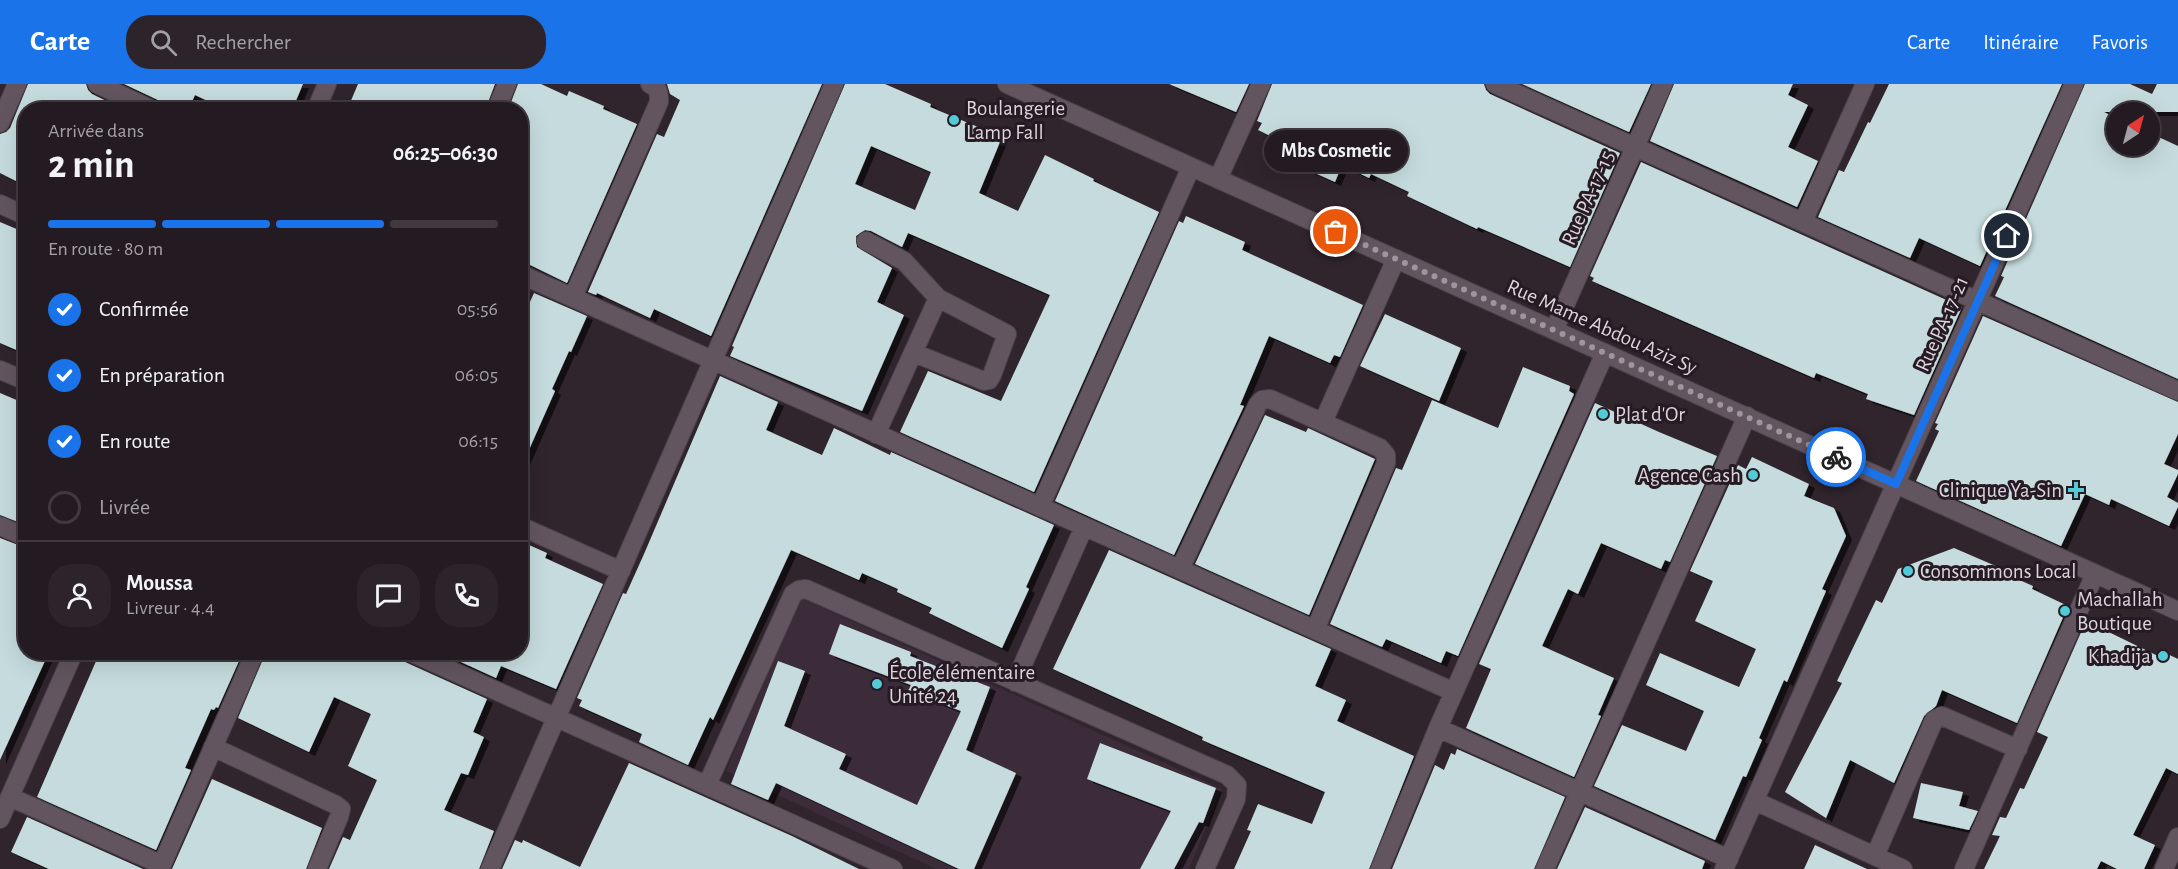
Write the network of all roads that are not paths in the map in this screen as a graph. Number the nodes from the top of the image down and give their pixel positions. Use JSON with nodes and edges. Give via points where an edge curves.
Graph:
{"nodes":[{"id":1,"x":17,"y":84,"type":"edge"},
{"id":2,"x":97,"y":84,"type":"edge"},
{"id":3,"x":327,"y":84,"type":"edge"},
{"id":4,"x":507,"y":84,"type":"edge"},
{"id":5,"x":650,"y":84,"type":"edge"},
{"id":6,"x":834,"y":84,"type":"edge"},
{"id":7,"x":1006,"y":84,"type":"edge"},
{"id":8,"x":1261,"y":84,"type":"edge"},
{"id":9,"x":1496,"y":84,"type":"edge"},
{"id":10,"x":1664,"y":84,"type":"edge"},
{"id":11,"x":1864,"y":84,"type":"edge"},
{"id":12,"x":2074,"y":84,"type":"edge"},
{"id":13,"x":136,"y":102,"type":"edge"},
{"id":14,"x":319,"y":102,"type":"edge"},
{"id":15,"x":499,"y":102,"type":"edge"},
{"id":16,"x":0,"y":123,"type":"edge"},
{"id":17,"x":1635,"y":147,"type":"junction"},
{"id":18,"x":1191,"y":167,"type":"junction"},
{"id":19,"x":1218,"y":179,"type":"junction"},
{"id":20,"x":0,"y":204,"type":"edge"},
{"id":21,"x":18,"y":212,"type":"edge"},
{"id":22,"x":1803,"y":222,"type":"junction"},
{"id":23,"x":866,"y":242,"type":"dead end"},
{"id":24,"x":1396,"y":259,"type":"junction"},
{"id":25,"x":528,"y":277,"type":"edge"},
{"id":26,"x":573,"y":297,"type":"junction"},
{"id":27,"x":939,"y":298,"type":"junction"},
{"id":28,"x":1978,"y":301,"type":"junction"},
{"id":29,"x":1554,"y":330,"type":"junction"},
{"id":30,"x":914,"y":352,"type":"junction"},
{"id":31,"x":1605,"y":353,"type":"junction"},
{"id":32,"x":713,"y":360,"type":"junction"},
{"id":33,"x":0,"y":370,"type":"edge"},
{"id":34,"x":18,"y":378,"type":"edge"},
{"id":35,"x":2178,"y":391,"type":"edge"},
{"id":36,"x":1747,"y":417,"type":"junction"},
{"id":37,"x":1323,"y":422,"type":"junction"},
{"id":38,"x":876,"y":434,"type":"junction"},
{"id":39,"x":1896,"y":484,"type":"junction"},
{"id":40,"x":1040,"y":507,"type":"junction"},
{"id":41,"x":0,"y":526,"type":"edge"},
{"id":42,"x":1084,"y":527,"type":"junction"},
{"id":43,"x":528,"y":530,"type":"edge"},
{"id":44,"x":18,"y":534,"type":"edge"},
{"id":45,"x":1180,"y":569,"type":"junction"},
{"id":46,"x":621,"y":571,"type":"junction"},
{"id":47,"x":2095,"y":574,"type":"junction"},
{"id":48,"x":2178,"y":611,"type":"edge"},
{"id":49,"x":1314,"y":630,"type":"junction"},
{"id":50,"x":70,"y":660,"type":"edge"},
{"id":51,"x":251,"y":660,"type":"edge"},
{"id":52,"x":428,"y":660,"type":"edge"},
{"id":53,"x":1015,"y":682,"type":"junction"},
{"id":54,"x":1454,"y":692,"type":"junction"},
{"id":55,"x":556,"y":718,"type":"junction"},
{"id":56,"x":1438,"y":728,"type":"junction"},
{"id":57,"x":213,"y":747,"type":"junction"},
{"id":58,"x":2018,"y":748,"type":"junction"},
{"id":59,"x":706,"y":785,"type":"junction"},
{"id":60,"x":1580,"y":792,"type":"junction"},
{"id":61,"x":10,"y":797,"type":"junction"},
{"id":62,"x":1755,"y":801,"type":"junction"},
{"id":63,"x":0,"y":819,"type":"edge"},
{"id":64,"x":2178,"y":837,"type":"edge"},
{"id":65,"x":1875,"y":856,"type":"junction"},
{"id":66,"x":1727,"y":864,"type":"edge"},
{"id":67,"x":161,"y":867,"type":"edge"},
{"id":68,"x":317,"y":869,"type":"edge"},
{"id":69,"x":490,"y":869,"type":"edge"},
{"id":70,"x":893,"y":869,"type":"edge"},
{"id":71,"x":1205,"y":869,"type":"edge"},
{"id":72,"x":1380,"y":869,"type":"edge"},
{"id":73,"x":1545,"y":869,"type":"edge"},
{"id":74,"x":1903,"y":869,"type":"edge"},
{"id":75,"x":1964,"y":869,"type":"edge"},
{"id":76,"x":2164,"y":869,"type":"edge"}],
"edges":[{"from":1,"to":16,"type":"street"},
{"from":2,"to":13,"type":"street"},
{"from":3,"to":14,"type":"street"},
{"from":4,"to":15,"type":"street"},
{"from":5,"to":26,"type":"street","via":[[659,93],[659,102]]},
{"from":6,"to":32,"type":"street"},
{"from":7,"to":18,"type":"street","name":"Rue Mame Abdou Aziz Sy"},
{"from":8,"to":19,"type":"street"},
{"from":9,"to":17,"type":"street"},
{"from":10,"to":17,"type":"street","name":"Rue PA-17-15"},
{"from":11,"to":22,"type":"street"},
{"from":12,"to":28,"type":"street","name":"Rue PA-17-21"},
{"from":17,"to":22,"type":"street"},
{"from":17,"to":29,"type":"street","name":"Rue PA-17-15"},
{"from":18,"to":19,"type":"street","name":"Rue Mame Abdou Aziz Sy"},
{"from":18,"to":40,"type":"street"},
{"from":19,"to":24,"type":"street","name":"Rue Mame Abdou Aziz Sy"},
{"from":20,"to":21,"type":"street"},
{"from":22,"to":28,"type":"street"},
{"from":23,"to":27,"type":"street","via":[[904,261]]},
{"from":24,"to":29,"type":"street","name":"Rue Mame Abdou Aziz Sy"},
{"from":24,"to":37,"type":"street"},
{"from":25,"to":26,"type":"street"},
{"from":26,"to":32,"type":"street"},
{"from":27,"to":30,"type":"street"},
{"from":27,"to":30,"type":"street","via":[[1006,334],[992,375],[984,381]]},
{"from":28,"to":35,"type":"street"},
{"from":28,"to":39,"type":"street","name":"Rue PA-17-21"},
{"from":29,"to":31,"type":"street","name":"Rue Mame Abdou Aziz Sy"},
{"from":30,"to":38,"type":"street"},
{"from":31,"to":36,"type":"street","name":"Rue Mame Abdou Aziz Sy"},
{"from":31,"to":54,"type":"street"},
{"from":32,"to":38,"type":"street"},
{"from":32,"to":46,"type":"street"},
{"from":33,"to":34,"type":"street"},
{"from":36,"to":39,"type":"street","name":"Rue Mame Abdou Aziz Sy"},
{"from":36,"to":60,"type":"street"},
{"from":37,"to":45,"type":"street","via":[[1270,399],[1258,404]]},
{"from":37,"to":49,"type":"street","via":[[1380,448],[1386,463]]},
{"from":38,"to":40,"type":"street"},
{"from":39,"to":47,"type":"street","name":"Rue Mame Abdou Aziz Sy"},
{"from":39,"to":62,"type":"street","name":"Rue PA-17-21"},
{"from":40,"to":42,"type":"street"},
{"from":41,"to":44,"type":"street"},
{"from":42,"to":45,"type":"street"},
{"from":42,"to":53,"type":"street"},
{"from":43,"to":46,"type":"street"},
{"from":45,"to":49,"type":"street"},
{"from":46,"to":55,"type":"street"},
{"from":47,"to":48,"type":"street","name":"Rue Mame Abdou Aziz Sy"},
{"from":47,"to":58,"type":"street"},
{"from":49,"to":54,"type":"street"},
{"from":50,"to":61,"type":"street"},
{"from":51,"to":57,"type":"street"},
{"from":52,"to":55,"type":"street"},
{"from":53,"to":59,"type":"street","via":[[806,589],[799,590],[793,594]]},
{"from":53,"to":71,"type":"street","via":[[1227,775],[1237,785],[1236,799]]},
{"from":54,"to":56,"type":"street"},
{"from":55,"to":59,"type":"street"},
{"from":55,"to":69,"type":"street"},
{"from":56,"to":60,"type":"street"},
{"from":56,"to":72,"type":"street"},
{"from":57,"to":67,"type":"street"},
{"from":57,"to":68,"type":"street","via":[[341,809]]},
{"from":58,"to":65,"type":"street","via":[[1937,717]]},
{"from":58,"to":75,"type":"street"},
{"from":59,"to":70,"type":"street"},
{"from":60,"to":66,"type":"street"},
{"from":60,"to":73,"type":"street"},
{"from":61,"to":63,"type":"street"},
{"from":61,"to":67,"type":"street"},
{"from":62,"to":65,"type":"street"},
{"from":62,"to":66,"type":"street","name":"Rue PA-17-21"},
{"from":64,"to":76,"type":"street"},
{"from":65,"to":74,"type":"street"}]}
